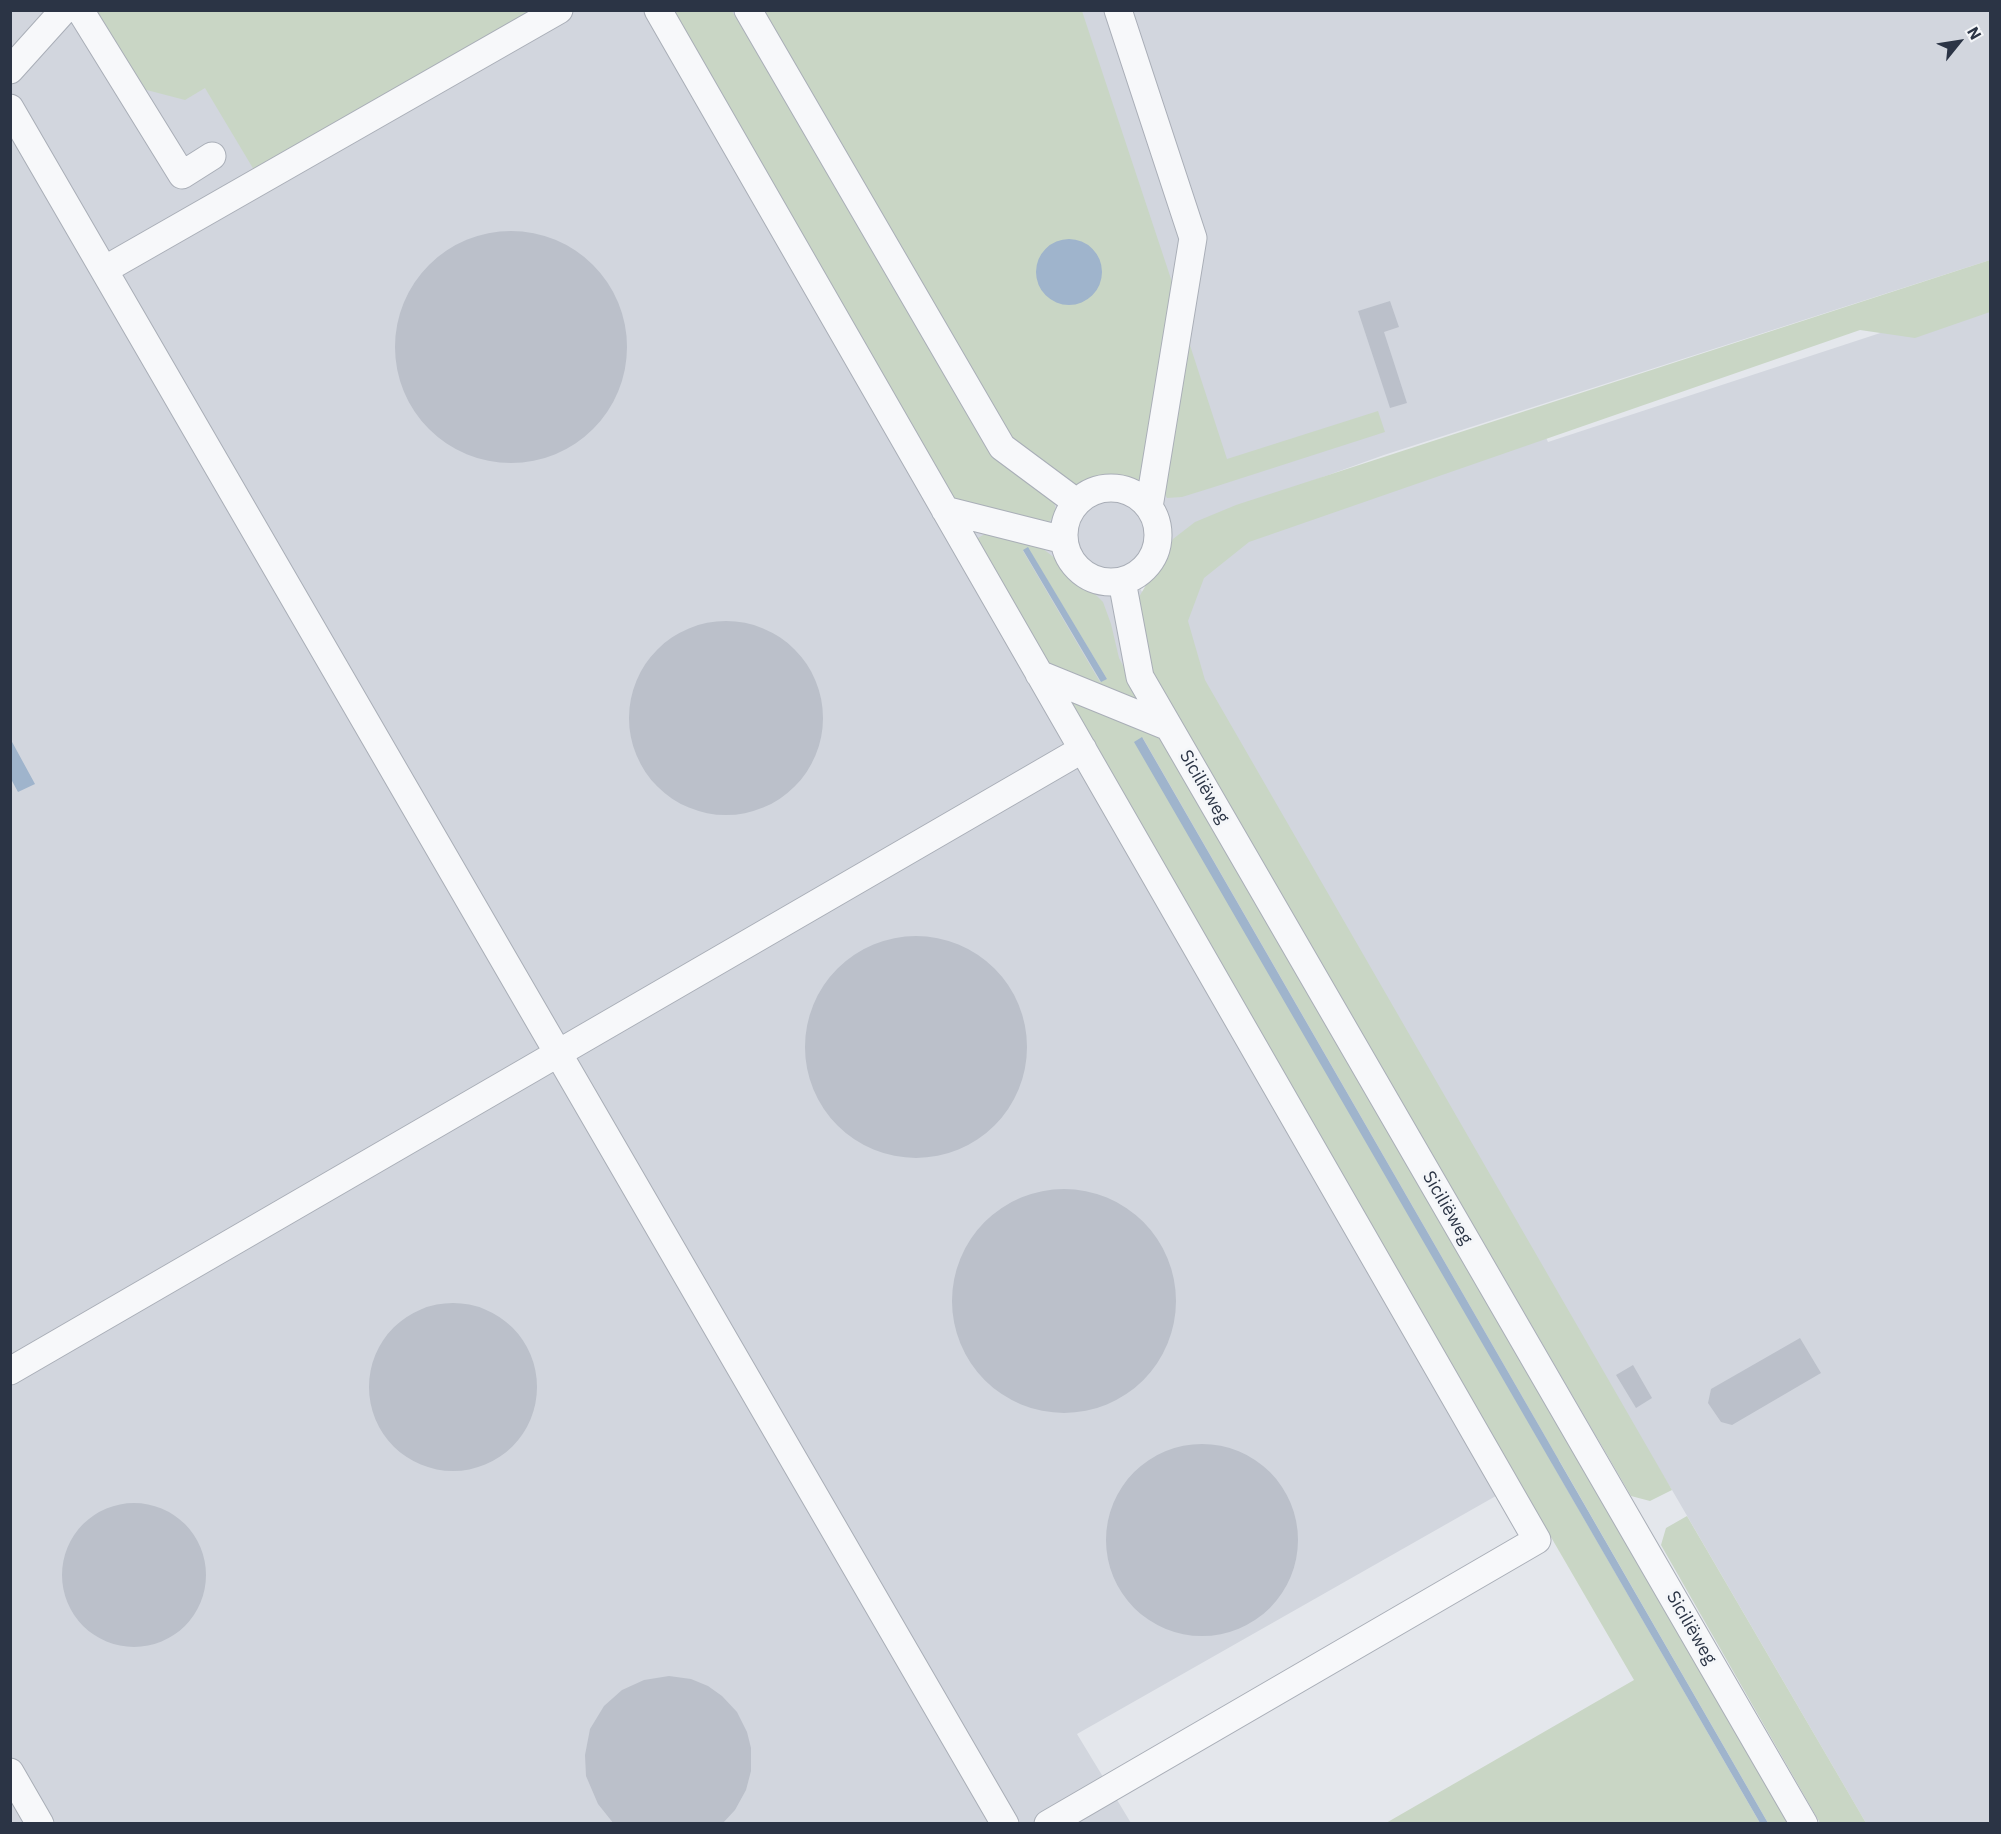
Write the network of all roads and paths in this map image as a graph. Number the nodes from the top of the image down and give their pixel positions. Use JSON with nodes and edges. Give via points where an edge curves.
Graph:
{"nodes":[{"id":1,"x":64,"y":10,"type":"edge"},
{"id":2,"x":80,"y":10,"type":"edge"},
{"id":3,"x":560,"y":10,"type":"edge"},
{"id":4,"x":658,"y":10,"type":"edge"},
{"id":5,"x":748,"y":10,"type":"edge"},
{"id":6,"x":1118,"y":10,"type":"edge"},
{"id":7,"x":10,"y":70,"type":"edge"},
{"id":8,"x":10,"y":108,"type":"edge"},
{"id":9,"x":212,"y":156,"type":"dead end"},
{"id":10,"x":104,"y":270,"type":"junction"},
{"id":11,"x":1076,"y":502,"type":"junction"},
{"id":12,"x":1149,"y":507,"type":"junction"},
{"id":13,"x":945,"y":510,"type":"junction"},
{"id":14,"x":1064,"y":540,"type":"junction"},
{"id":15,"x":1122,"y":581,"type":"junction"},
{"id":16,"x":1039,"y":674,"type":"junction"},
{"id":17,"x":1168,"y":727,"type":"junction"},
{"id":18,"x":1083,"y":749,"type":"junction"},
{"id":19,"x":558,"y":1053,"type":"junction"},
{"id":20,"x":10,"y":1371,"type":"edge"},
{"id":21,"x":10,"y":1772,"type":"edge"},
{"id":22,"x":40,"y":1824,"type":"edge"},
{"id":23,"x":1005,"y":1824,"type":"edge"},
{"id":24,"x":1048,"y":1824,"type":"edge"},
{"id":25,"x":1804,"y":1824,"type":"edge"}],
"edges":[{"from":1,"to":7,"type":"street"},
{"from":2,"to":9,"type":"street","via":[[182,175]]},
{"from":3,"to":10,"type":"street"},
{"from":4,"to":13,"type":"street"},
{"from":5,"to":11,"type":"street","via":[[1002,447]]},
{"from":6,"to":12,"type":"street","via":[[1193,238]]},
{"from":8,"to":10,"type":"street"},
{"from":10,"to":19,"type":"street"},
{"from":11,"to":12,"type":"street","via":[[1100,489],[1114,488],[1127,490]]},
{"from":11,"to":14,"type":"street","via":[[1068,513]]},
{"from":12,"to":15,"type":"street","via":[[1158,537],[1155,552],[1148,565]]},
{"from":13,"to":14,"type":"street"},
{"from":13,"to":16,"type":"street"},
{"from":14,"to":15,"type":"street","via":[[1074,565],[1084,574],[1096,580]]},
{"from":15,"to":17,"type":"street","name":"Siciliëweg","via":[[1140,677]]},
{"from":16,"to":17,"type":"street"},
{"from":16,"to":18,"type":"street"},
{"from":17,"to":25,"type":"street","name":"Siciliëweg"},
{"from":18,"to":19,"type":"street"},
{"from":18,"to":24,"type":"street","via":[[1537,1540]]},
{"from":19,"to":20,"type":"street"},
{"from":19,"to":23,"type":"street"},
{"from":21,"to":22,"type":"street"}]}
